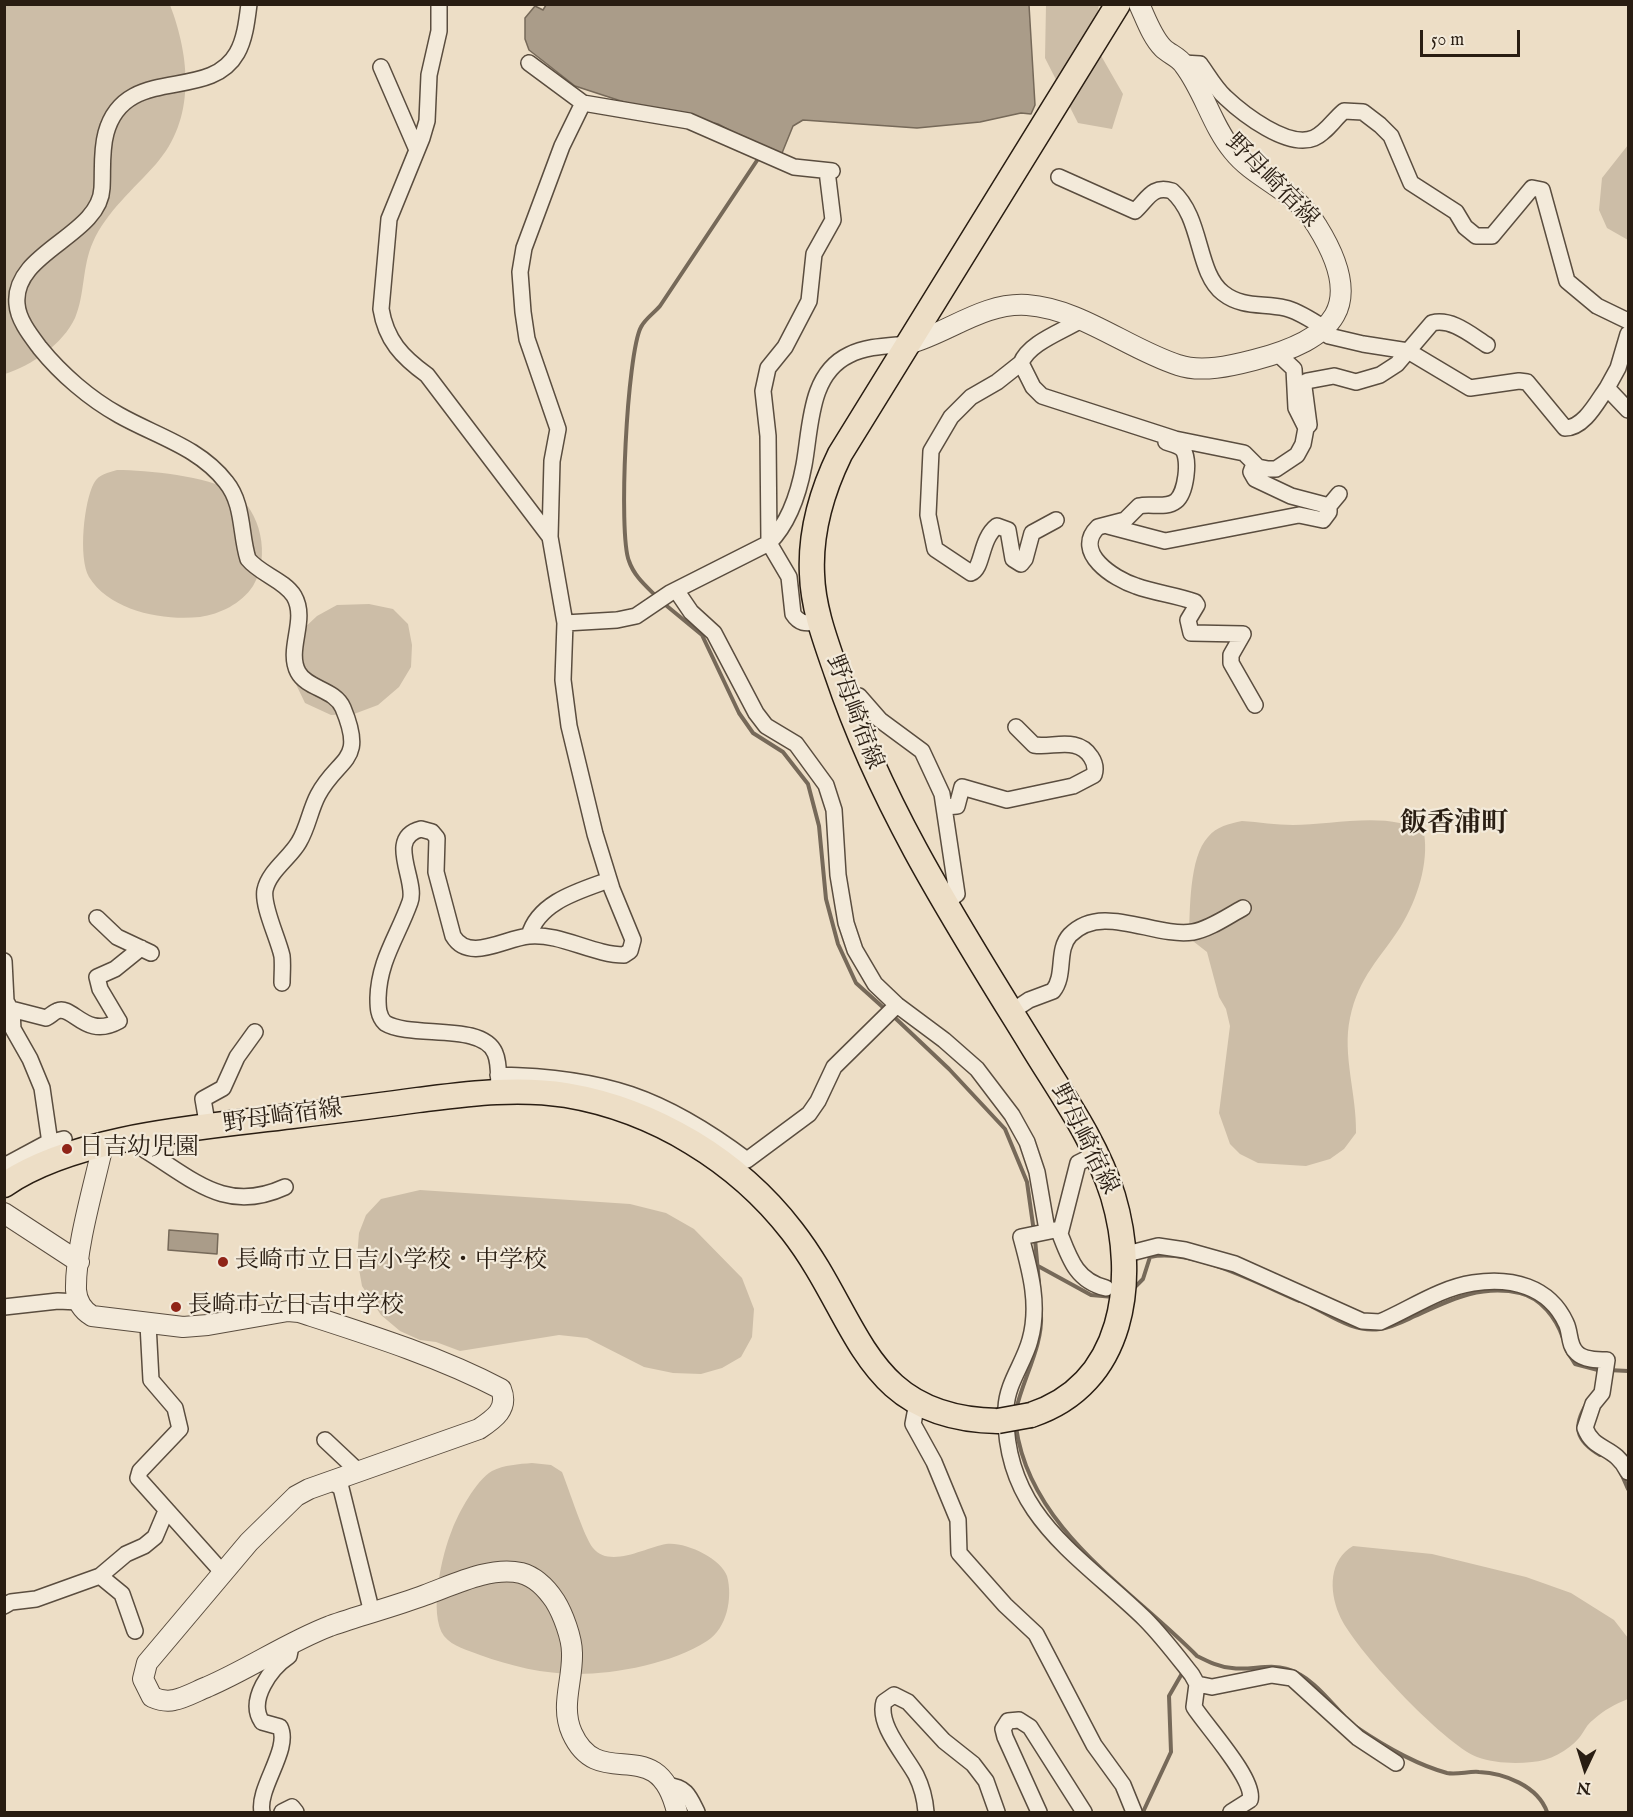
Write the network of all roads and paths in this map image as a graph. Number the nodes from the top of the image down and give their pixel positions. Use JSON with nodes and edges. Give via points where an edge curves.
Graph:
{"nodes":[{"id":1,"x":249,"y":4,"type":"edge"},
{"id":2,"x":439,"y":4,"type":"edge"},
{"id":3,"x":1118,"y":4,"type":"edge"},
{"id":4,"x":1139,"y":4,"type":"edge"},
{"id":5,"x":529,"y":63,"type":"dead end"},
{"id":6,"x":1183,"y":63,"type":"junction"},
{"id":7,"x":381,"y":67,"type":"dead end"},
{"id":8,"x":583,"y":103,"type":"junction"},
{"id":9,"x":417,"y":150,"type":"junction"},
{"id":10,"x":1059,"y":177,"type":"dead end"},
{"id":11,"x":1079,"y":321,"type":"junction"},
{"id":12,"x":1629,"y":321,"type":"edge"},
{"id":13,"x":1325,"y":330,"type":"junction"},
{"id":14,"x":914,"y":334,"type":"junction"},
{"id":15,"x":1629,"y":334,"type":"edge"},
{"id":16,"x":1487,"y":345,"type":"dead end"},
{"id":17,"x":1408,"y":351,"type":"junction"},
{"id":18,"x":1278,"y":354,"type":"junction"},
{"id":19,"x":1021,"y":363,"type":"junction"},
{"id":20,"x":1607,"y":388,"type":"junction"},
{"id":21,"x":1629,"y":410,"type":"edge"},
{"id":22,"x":1122,"y":424,"type":"junction"},
{"id":23,"x":1306,"y":428,"type":"junction"},
{"id":24,"x":1254,"y":464,"type":"junction"},
{"id":25,"x":1056,"y":520,"type":"dead end"},
{"id":26,"x":1108,"y":526,"type":"junction"},
{"id":27,"x":550,"y":537,"type":"junction"},
{"id":28,"x":769,"y":543,"type":"junction"},
{"id":29,"x":673,"y":592,"type":"junction"},
{"id":30,"x":819,"y":622,"type":"junction"},
{"id":31,"x":565,"y":623,"type":"junction"},
{"id":32,"x":844,"y":696,"type":"junction"},
{"id":33,"x":1255,"y":705,"type":"dead end"},
{"id":34,"x":1016,"y":727,"type":"dead end"},
{"id":35,"x":945,"y":807,"type":"junction"},
{"id":36,"x":609,"y":880,"type":"junction"},
{"id":37,"x":944,"y":904,"type":"junction"},
{"id":38,"x":1243,"y":908,"type":"dead end"},
{"id":39,"x":98,"y":918,"type":"dead end"},
{"id":40,"x":529,"y":936,"type":"junction"},
{"id":41,"x":4,"y":961,"type":"edge"},
{"id":42,"x":282,"y":983,"type":"dead end"},
{"id":43,"x":7,"y":1004,"type":"edge"},
{"id":44,"x":897,"y":1005,"type":"junction"},
{"id":45,"x":1011,"y":1012,"type":"junction"},
{"id":46,"x":255,"y":1032,"type":"dead end"},
{"id":47,"x":499,"y":1083,"type":"junction"},
{"id":48,"x":208,"y":1128,"type":"junction"},
{"id":49,"x":141,"y":1138,"type":"junction"},
{"id":50,"x":103,"y":1144,"type":"junction"},
{"id":51,"x":1096,"y":1154,"type":"junction"},
{"id":52,"x":4,"y":1166,"type":"edge"},
{"id":53,"x":4,"y":1185,"type":"edge"},
{"id":54,"x":285,"y":1187,"type":"dead end"},
{"id":55,"x":4,"y":1213,"type":"edge"},
{"id":56,"x":1049,"y":1230,"type":"junction"},
{"id":57,"x":1123,"y":1255,"type":"junction"},
{"id":58,"x":79,"y":1262,"type":"junction"},
{"id":59,"x":1118,"y":1291,"type":"junction"},
{"id":60,"x":78,"y":1302,"type":"junction"},
{"id":61,"x":4,"y":1306,"type":"edge"},
{"id":62,"x":148,"y":1324,"type":"junction"},
{"id":63,"x":916,"y":1403,"type":"junction"},
{"id":64,"x":326,"y":1440,"type":"dead end"},
{"id":65,"x":358,"y":1471,"type":"junction"},
{"id":66,"x":1629,"y":1472,"type":"edge"},
{"id":67,"x":330,"y":1481,"type":"junction"},
{"id":68,"x":166,"y":1511,"type":"junction"},
{"id":69,"x":223,"y":1573,"type":"junction"},
{"id":70,"x":100,"y":1576,"type":"junction"},
{"id":71,"x":4,"y":1606,"type":"edge"},
{"id":72,"x":372,"y":1613,"type":"junction"},
{"id":73,"x":135,"y":1631,"type":"dead end"},
{"id":74,"x":291,"y":1646,"type":"junction"},
{"id":75,"x":1194,"y":1679,"type":"junction"},
{"id":76,"x":1396,"y":1763,"type":"dead end"},
{"id":77,"x":668,"y":1786,"type":"junction"},
{"id":78,"x":262,"y":1812,"type":"edge"},
{"id":79,"x":282,"y":1812,"type":"edge"},
{"id":80,"x":296,"y":1812,"type":"edge"},
{"id":81,"x":677,"y":1812,"type":"edge"},
{"id":82,"x":698,"y":1812,"type":"edge"},
{"id":83,"x":926,"y":1812,"type":"edge"},
{"id":84,"x":997,"y":1812,"type":"edge"},
{"id":85,"x":1039,"y":1812,"type":"edge"},
{"id":86,"x":1084,"y":1812,"type":"edge"},
{"id":87,"x":1134,"y":1812,"type":"edge"},
{"id":88,"x":1232,"y":1812,"type":"edge"}],
"edges":[{"from":1,"to":42,"type":"street","via":[[242,42],[225,68],[198,79],[150,88],[118,108],[106,132],[99,199],[87,220],[26,275],[17,305],[32,338],[66,375],[117,414],[194,452],[228,483],[237,504],[248,559],[295,598],[299,623],[296,669],[304,680],[326,691],[342,706],[352,738],[350,755],[321,789],[299,842],[265,890],[282,958]]},
{"from":2,"to":9,"type":"street","via":[[427,121]]},
{"from":3,"to":14,"type":"main road","name":"野母崎宿線"},
{"from":4,"to":6,"type":"street","name":"野母崎宿線","via":[[1162,48]]},
{"from":5,"to":8,"type":"street"},
{"from":6,"to":12,"type":"street","via":[[1200,64],[1223,96],[1248,116],[1299,141],[1323,133],[1344,111],[1363,112],[1391,136],[1411,183],[1456,212],[1476,236],[1492,236],[1523,196],[1532,188],[1542,190],[1567,281],[1597,306]]},
{"from":6,"to":13,"type":"street","name":"野母崎宿線","via":[[1233,151],[1287,192],[1316,224],[1340,282],[1338,306]]},
{"from":7,"to":9,"type":"street"},
{"from":8,"to":27,"type":"street","via":[[532,222],[520,272],[527,339],[558,429],[552,460]]},
{"from":8,"to":28,"type":"street","via":[[689,121],[794,167],[829,171],[833,220],[814,254],[809,301],[785,347],[768,368],[764,391]]},
{"from":9,"to":27,"type":"street","via":[[389,219],[381,309],[386,333],[428,375]]},
{"from":10,"to":13,"type":"street","via":[[1135,211],[1149,193],[1159,189],[1172,191],[1190,213],[1211,277],[1223,293],[1255,306],[1286,308]]},
{"from":11,"to":14,"type":"street","via":[[1041,307],[1013,305],[973,316],[922,340]]},
{"from":11,"to":18,"type":"street","via":[[1187,367],[1215,367]]},
{"from":11,"to":19,"type":"street","via":[[1031,348]]},
{"from":13,"to":17,"type":"street","via":[[1329,336]]},
{"from":13,"to":18,"type":"street"},
{"from":14,"to":28,"type":"street","via":[[859,351],[830,369],[814,404],[793,505],[779,533]]},
{"from":14,"to":30,"type":"main road","name":"野母崎宿線","via":[[831,473],[818,513],[812,553],[812,585]]},
{"from":15,"to":20,"type":"street"},
{"from":16,"to":17,"type":"street","via":[[1451,323],[1440,321],[1432,323]]},
{"from":17,"to":20,"type":"street","via":[[1470,388],[1527,382],[1565,428],[1574,427],[1590,412]]},
{"from":17,"to":23,"type":"street","via":[[1397,364],[1365,381],[1334,376],[1304,382],[1309,425]]},
{"from":18,"to":23,"type":"street","via":[[1294,369],[1296,408]]},
{"from":19,"to":22,"type":"street","via":[[1042,396]]},
{"from":19,"to":25,"type":"street","via":[[971,397],[937,437],[931,451],[928,524],[934,549],[971,573],[978,567],[985,538],[997,526],[1008,530],[1013,559],[1021,564],[1032,533]]},
{"from":20,"to":21,"type":"street"},
{"from":22,"to":24,"type":"street","via":[[1231,449],[1244,453]]},
{"from":22,"to":26,"type":"street","via":[[1182,449],[1185,476],[1176,501],[1162,506],[1138,506],[1130,517]]},
{"from":23,"to":24,"type":"street","via":[[1304,444],[1289,463],[1276,469]]},
{"from":24,"to":26,"type":"street","via":[[1252,476],[1262,483],[1311,504],[1334,500],[1329,512],[1323,520],[1299,515],[1165,542]]},
{"from":26,"to":33,"type":"street","via":[[1094,531],[1090,546],[1093,558],[1123,581],[1196,602],[1188,620],[1191,633],[1243,634],[1231,655],[1231,663]]},
{"from":27,"to":31,"type":"street"},
{"from":28,"to":29,"type":"street"},
{"from":28,"to":30,"type":"street","via":[[789,577],[796,619]]},
{"from":29,"to":31,"type":"street","via":[[636,616]]},
{"from":29,"to":44,"type":"street","via":[[714,633],[766,726],[796,744],[826,785],[834,810],[846,923],[855,950],[874,984]]},
{"from":30,"to":32,"type":"main road","name":"野母崎宿線"},
{"from":31,"to":36,"type":"street","via":[[563,680],[569,726]]},
{"from":32,"to":35,"type":"street","via":[[860,696],[880,720],[922,752]]},
{"from":32,"to":37,"type":"main road","name":"野母崎宿線","via":[[896,816]]},
{"from":34,"to":35,"type":"street","via":[[1035,745],[1060,743],[1081,747],[1091,755],[1094,775],[1073,786],[1006,800],[962,787],[957,806]]},
{"from":35,"to":37,"type":"street","via":[[957,894]]},
{"from":36,"to":40,"type":"street","via":[[556,902],[531,926]]},
{"from":36,"to":40,"type":"street","via":[[633,940],[630,951],[608,955]]},
{"from":37,"to":45,"type":"main road","name":"野母崎宿線"},
{"from":38,"to":45,"type":"street","via":[[1197,932],[1095,921],[1078,929],[1063,945],[1060,975],[1053,991]]},
{"from":39,"to":43,"type":"street","via":[[117,937],[146,951],[97,977],[119,1021],[94,1028],[64,1011],[46,1018]]},
{"from":40,"to":47,"type":"street","via":[[471,949],[457,944],[438,884],[436,836],[420,829],[407,837],[404,851],[412,898],[381,968],[381,1019],[397,1028],[479,1039],[494,1050]]},
{"from":41,"to":43,"type":"street"},
{"from":43,"to":52,"type":"street","via":[[13,1029],[42,1088],[57,1141]]},
{"from":44,"to":47,"type":"street","via":[[834,1067],[808,1114],[747,1160],[688,1119],[651,1100],[589,1082],[538,1075]]},
{"from":44,"to":56,"type":"street","via":[[977,1069],[1012,1115],[1037,1172]]},
{"from":45,"to":51,"type":"main road","name":"野母崎宿線"},
{"from":46,"to":48,"type":"street","via":[[223,1088],[203,1099]]},
{"from":47,"to":48,"type":"main road","name":"野母崎宿線"},
{"from":47,"to":63,"type":"main road","name":"野母崎宿線","via":[[613,1107],[657,1123],[735,1172],[764,1198],[800,1241],[881,1375]]},
{"from":48,"to":49,"type":"main road","name":"野母崎宿線"},
{"from":49,"to":50,"type":"main road","name":"野母崎宿線"},
{"from":49,"to":54,"type":"street","via":[[145,1150],[214,1192],[250,1198]]},
{"from":50,"to":53,"type":"main road","name":"野母崎宿線","via":[[63,1155]]},
{"from":50,"to":58,"type":"street"},
{"from":51,"to":56,"type":"street","via":[[1078,1164]]},
{"from":51,"to":57,"type":"main road","name":"野母崎宿線","via":[[1113,1196]]},
{"from":55,"to":58,"type":"street"},
{"from":56,"to":59,"type":"street","via":[[1081,1277]]},
{"from":56,"to":75,"type":"street","via":[[1021,1237],[1031,1275],[1033,1325],[1031,1340],[1007,1395],[1009,1457],[1029,1504],[1043,1523],[1145,1620]]},
{"from":57,"to":59,"type":"main road","name":"野母崎宿線"},
{"from":57,"to":66,"type":"street","via":[[1158,1246],[1185,1250],[1235,1264],[1349,1316],[1371,1322],[1380,1322],[1454,1287],[1493,1281],[1525,1284],[1560,1311],[1572,1347],[1581,1357],[1607,1360],[1602,1393],[1593,1404],[1585,1428],[1590,1439],[1621,1458]]},
{"from":58,"to":60,"type":"street"},
{"from":59,"to":63,"type":"main road","name":"野母崎宿線","bridge":true,"via":[[1118,1329],[1106,1352],[1081,1386],[1053,1407],[998,1421],[954,1417]]},
{"from":60,"to":61,"type":"street"},
{"from":60,"to":62,"type":"street","via":[[92,1316]]},
{"from":62,"to":65,"type":"street","via":[[208,1325],[299,1312],[371,1336],[501,1389],[502,1408],[479,1429]]},
{"from":62,"to":68,"type":"street","via":[[151,1380],[175,1408],[180,1429],[140,1471],[138,1478]]},
{"from":63,"to":87,"type":"street","via":[[913,1424],[958,1520],[959,1553],[1036,1634],[1094,1745],[1124,1785]]},
{"from":64,"to":65,"type":"street"},
{"from":65,"to":67,"type":"street"},
{"from":67,"to":69,"type":"street","via":[[296,1496]]},
{"from":67,"to":72,"type":"street","via":[[341,1488]]},
{"from":68,"to":69,"type":"street"},
{"from":68,"to":70,"type":"street","via":[[155,1537]]},
{"from":69,"to":74,"type":"street","via":[[147,1663],[143,1679],[152,1696],[167,1701],[182,1698]]},
{"from":70,"to":71,"type":"street"},
{"from":70,"to":73,"type":"street","via":[[122,1594]]},
{"from":72,"to":74,"type":"street","via":[[328,1627]]},
{"from":72,"to":77,"type":"street","via":[[487,1574],[522,1573],[540,1582],[556,1603],[572,1652],[567,1716],[572,1734],[591,1758],[654,1769]]},
{"from":74,"to":78,"type":"street","via":[[289,1656],[265,1678],[257,1709],[262,1722],[280,1727],[283,1738]]},
{"from":75,"to":76,"type":"street","via":[[1212,1687],[1272,1675],[1292,1678],[1358,1738]]},
{"from":75,"to":88,"type":"street","via":[[1194,1707],[1251,1790],[1250,1800]]},
{"from":77,"to":81,"type":"street"},
{"from":77,"to":82,"type":"street","via":[[687,1792]]},
{"from":79,"to":80,"type":"street","via":[[292,1808]]},
{"from":83,"to":84,"type":"street","via":[[916,1776],[883,1714],[884,1702],[894,1695],[908,1701],[944,1741],[973,1764],[986,1781]]},
{"from":85,"to":86,"type":"street","via":[[1007,1744],[1003,1729],[1008,1720],[1019,1720],[1030,1727]]}]}
